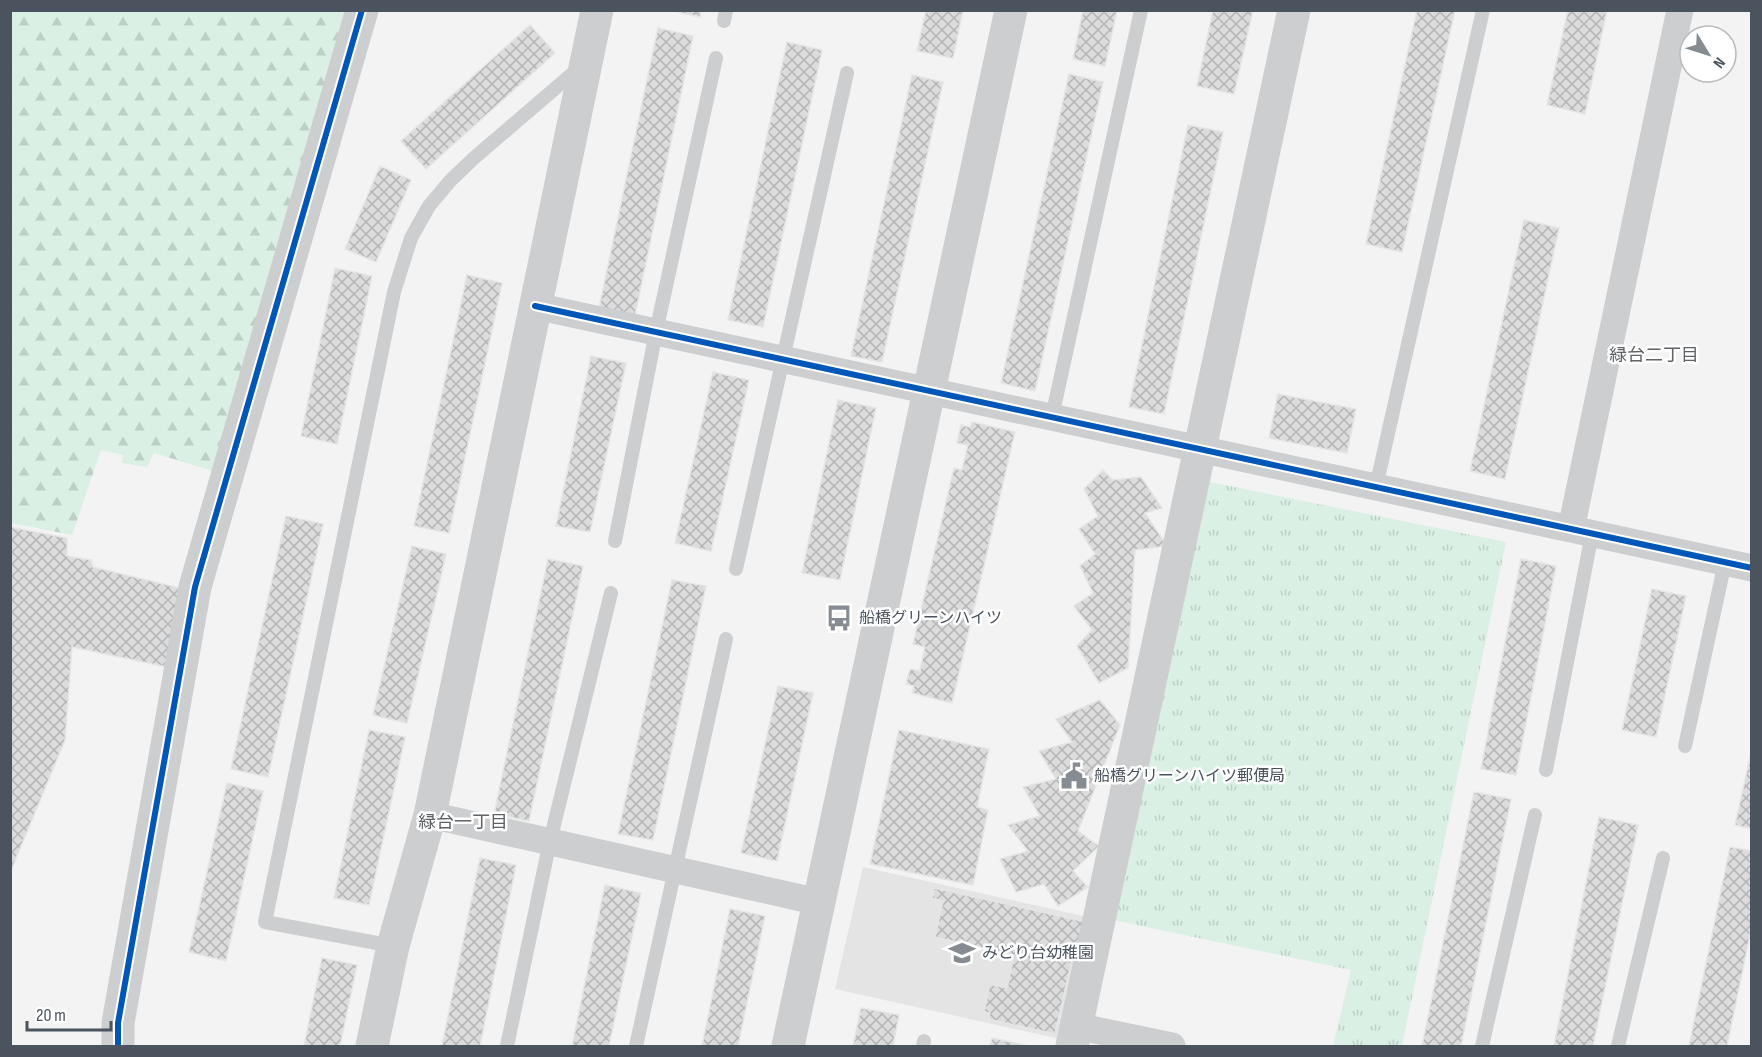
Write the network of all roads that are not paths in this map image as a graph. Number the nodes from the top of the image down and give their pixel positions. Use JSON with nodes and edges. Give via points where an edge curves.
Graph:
{"nodes":[{"id":1,"x":362,"y":10,"type":"edge"},
{"id":2,"x":597,"y":10,"type":"edge"},
{"id":3,"x":1011,"y":10,"type":"edge"},
{"id":4,"x":1141,"y":10,"type":"edge"},
{"id":5,"x":1294,"y":10,"type":"edge"},
{"id":6,"x":1483,"y":10,"type":"edge"},
{"id":7,"x":1680,"y":10,"type":"edge"},
{"id":8,"x":716,"y":58,"type":"dead end"},
{"id":9,"x":585,"y":63,"type":"junction"},
{"id":10,"x":847,"y":73,"type":"dead end"},
{"id":11,"x":535,"y":306,"type":"junction"},
{"id":12,"x":656,"y":332,"type":"junction"},
{"id":13,"x":783,"y":359,"type":"junction"},
{"id":14,"x":929,"y":391,"type":"junction"},
{"id":15,"x":1052,"y":417,"type":"junction"},
{"id":16,"x":1200,"y":449,"type":"junction"},
{"id":17,"x":1376,"y":487,"type":"junction"},
{"id":18,"x":1582,"y":531,"type":"junction"},
{"id":19,"x":615,"y":541,"type":"dead end"},
{"id":20,"x":1725,"y":562,"type":"junction"},
{"id":21,"x":1752,"y":568,"type":"edge"},
{"id":22,"x":736,"y":569,"type":"dead end"},
{"id":23,"x":611,"y":593,"type":"dead end"},
{"id":24,"x":726,"y":639,"type":"dead end"},
{"id":25,"x":1685,"y":746,"type":"dead end"},
{"id":26,"x":1546,"y":770,"type":"dead end"},
{"id":27,"x":430,"y":815,"type":"junction"},
{"id":28,"x":1535,"y":815,"type":"dead end"},
{"id":29,"x":550,"y":842,"type":"junction"},
{"id":30,"x":1663,"y":858,"type":"dead end"},
{"id":31,"x":674,"y":869,"type":"junction"},
{"id":32,"x":819,"y":902,"type":"junction"},
{"id":33,"x":393,"y":946,"type":"junction"},
{"id":34,"x":1074,"y":1036,"type":"edge"},
{"id":35,"x":118,"y":1047,"type":"edge"},
{"id":36,"x":372,"y":1047,"type":"edge"},
{"id":37,"x":507,"y":1047,"type":"edge"},
{"id":38,"x":636,"y":1047,"type":"edge"},
{"id":39,"x":788,"y":1047,"type":"edge"},
{"id":40,"x":1172,"y":1047,"type":"edge"},
{"id":41,"x":1482,"y":1047,"type":"edge"},
{"id":42,"x":1618,"y":1047,"type":"edge"}],
"edges":[{"from":1,"to":35,"type":"street","via":[[195,587],[118,1023]]},
{"from":2,"to":9,"type":"street"},
{"from":3,"to":14,"type":"street"},
{"from":4,"to":15,"type":"lane"},
{"from":5,"to":16,"type":"street"},
{"from":6,"to":17,"type":"lane"},
{"from":7,"to":18,"type":"street"},
{"from":8,"to":12,"type":"lane"},
{"from":9,"to":11,"type":"street"},
{"from":9,"to":33,"type":"lane","via":[[474,158],[429,206],[411,238],[393,292],[265,922]]},
{"from":10,"to":13,"type":"lane"},
{"from":11,"to":12,"type":"street"},
{"from":11,"to":27,"type":"street"},
{"from":12,"to":13,"type":"street"},
{"from":12,"to":19,"type":"lane"},
{"from":13,"to":14,"type":"street"},
{"from":13,"to":22,"type":"lane"},
{"from":14,"to":15,"type":"street"},
{"from":14,"to":32,"type":"street"},
{"from":15,"to":16,"type":"street"},
{"from":16,"to":17,"type":"street"},
{"from":16,"to":34,"type":"street"},
{"from":17,"to":18,"type":"street"},
{"from":18,"to":20,"type":"street"},
{"from":18,"to":26,"type":"lane"},
{"from":20,"to":21,"type":"street"},
{"from":20,"to":25,"type":"lane"},
{"from":23,"to":29,"type":"lane"},
{"from":24,"to":31,"type":"lane"},
{"from":27,"to":29,"type":"street"},
{"from":27,"to":33,"type":"street"},
{"from":28,"to":41,"type":"lane"},
{"from":29,"to":31,"type":"street"},
{"from":29,"to":37,"type":"lane"},
{"from":30,"to":42,"type":"lane"},
{"from":31,"to":32,"type":"street"},
{"from":31,"to":38,"type":"lane"},
{"from":32,"to":39,"type":"street"},
{"from":33,"to":36,"type":"street"},
{"from":34,"to":40,"type":"street"}]}
